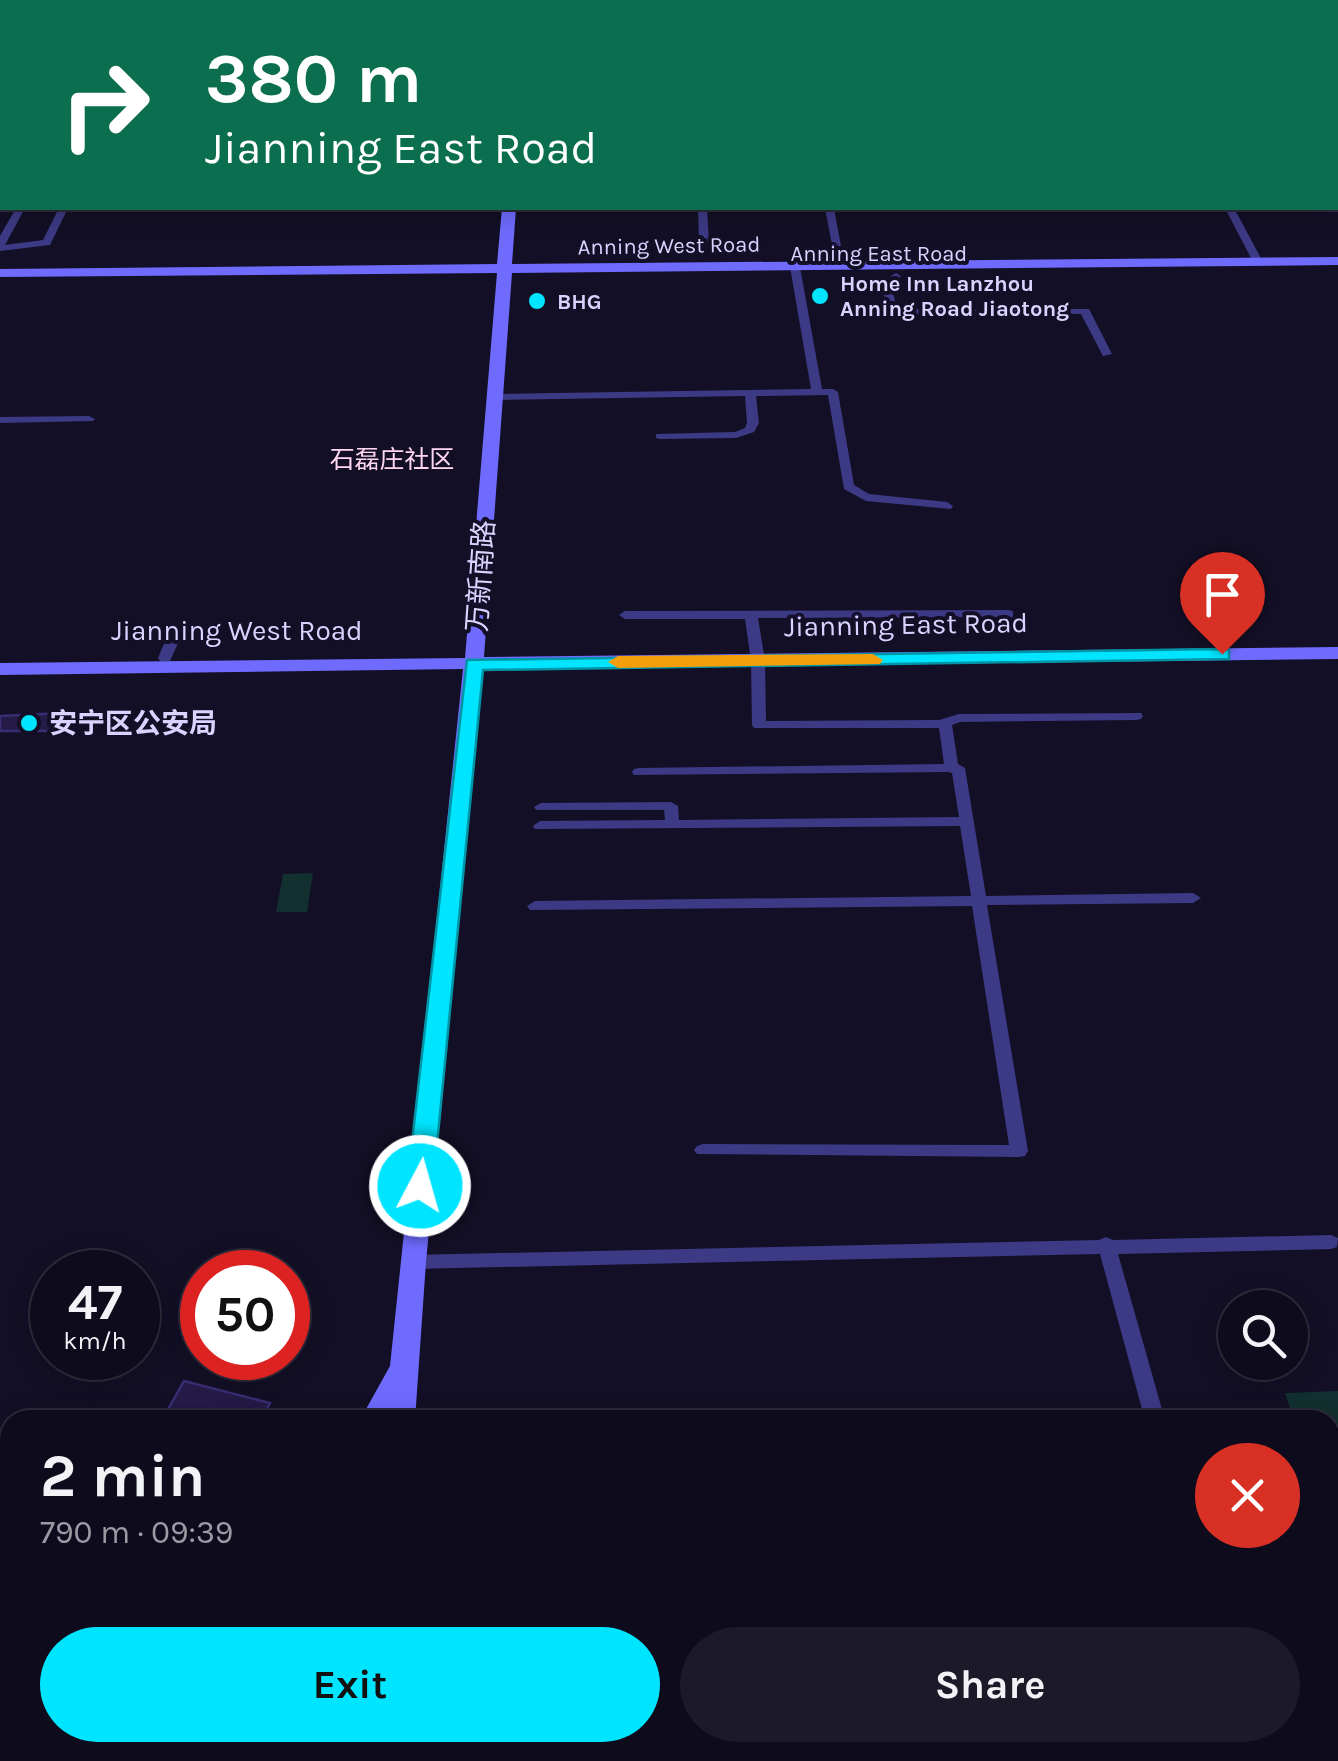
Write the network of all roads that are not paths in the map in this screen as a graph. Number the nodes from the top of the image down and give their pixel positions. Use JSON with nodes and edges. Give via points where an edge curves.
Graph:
{"nodes":[{"id":1,"x":19,"y":210,"type":"edge"},
{"id":2,"x":62,"y":210,"type":"edge"},
{"id":3,"x":509,"y":210,"type":"edge"},
{"id":4,"x":702,"y":210,"type":"edge"},
{"id":5,"x":829,"y":210,"type":"edge"},
{"id":6,"x":1230,"y":210,"type":"edge"},
{"id":7,"x":704,"y":241,"type":"dead end"},
{"id":8,"x":0,"y":246,"type":"edge"},
{"id":9,"x":1258,"y":262,"type":"junction"},
{"id":10,"x":1338,"y":262,"type":"edge"},
{"id":11,"x":841,"y":266,"type":"junction"},
{"id":12,"x":796,"y":272,"type":"junction"},
{"id":13,"x":1338,"y":272,"type":"edge"},
{"id":14,"x":0,"y":274,"type":"edge"},
{"id":15,"x":502,"y":274,"type":"junction"},
{"id":16,"x":896,"y":276,"type":"junction"},
{"id":17,"x":0,"y":284,"type":"edge"},
{"id":18,"x":1106,"y":354,"type":"dead end"},
{"id":19,"x":818,"y":392,"type":"junction"},
{"id":20,"x":750,"y":393,"type":"junction"},
{"id":21,"x":494,"y":397,"type":"junction"},
{"id":22,"x":88,"y":419,"type":"dead end"},
{"id":23,"x":0,"y":420,"type":"edge"},
{"id":24,"x":660,"y":436,"type":"dead end"},
{"id":25,"x":947,"y":506,"type":"dead end"},
{"id":26,"x":751,"y":614,"type":"junction"},
{"id":27,"x":1008,"y":614,"type":"dead end"},
{"id":28,"x":626,"y":615,"type":"dead end"},
{"id":29,"x":1338,"y":645,"type":"edge"},
{"id":30,"x":1338,"y":653,"type":"edge"},
{"id":31,"x":758,"y":657,"type":"junction"},
{"id":32,"x":0,"y":660,"type":"edge"},
{"id":33,"x":474,"y":660,"type":"junction"},
{"id":34,"x":0,"y":668,"type":"edge"},
{"id":35,"x":1136,"y":716,"type":"dead end"},
{"id":36,"x":945,"y":723,"type":"junction"},
{"id":37,"x":952,"y":768,"type":"junction"},
{"id":38,"x":638,"y":772,"type":"dead end"},
{"id":39,"x":541,"y":808,"type":"dead end"},
{"id":40,"x":966,"y":821,"type":"junction"},
{"id":41,"x":672,"y":824,"type":"junction"},
{"id":42,"x":540,"y":826,"type":"dead end"},
{"id":43,"x":1193,"y":898,"type":"dead end"},
{"id":44,"x":979,"y":900,"type":"junction"},
{"id":45,"x":535,"y":906,"type":"dead end"},
{"id":46,"x":702,"y":1150,"type":"dead end"},
{"id":47,"x":1331,"y":1242,"type":"dead end"},
{"id":48,"x":1106,"y":1244,"type":"junction"},
{"id":49,"x":412,"y":1262,"type":"junction"},
{"id":50,"x":403,"y":1362,"type":"junction"},
{"id":51,"x":381,"y":1410,"type":"edge"},
{"id":52,"x":401,"y":1410,"type":"edge"},
{"id":53,"x":1152,"y":1410,"type":"edge"}],
"edges":[{"from":1,"to":8,"type":"street"},
{"from":2,"to":8,"type":"street","via":[[47,243]]},
{"from":3,"to":15,"type":"main road","name":"万新南路"},
{"from":4,"to":7,"type":"street"},
{"from":5,"to":11,"type":"street"},
{"from":6,"to":9,"type":"street"},
{"from":9,"to":10,"type":"main road","name":"Anning West Road"},
{"from":9,"to":11,"type":"main road","name":"Anning West Road"},
{"from":11,"to":12,"type":"main road","name":"Anning West Road"},
{"from":12,"to":15,"type":"main road","name":"Anning East Road"},
{"from":12,"to":16,"type":"main road","name":"Anning East Road"},
{"from":12,"to":19,"type":"street"},
{"from":13,"to":16,"type":"main road","name":"Anning East Road"},
{"from":14,"to":15,"type":"main road"},
{"from":15,"to":17,"type":"main road","name":"Anning East Road"},
{"from":15,"to":21,"type":"main road","name":"万新南路"},
{"from":16,"to":18,"type":"street","via":[[888,292],[892,312],[1085,311]]},
{"from":19,"to":20,"type":"street"},
{"from":19,"to":25,"type":"street","via":[[832,392],[848,488],[866,497]]},
{"from":20,"to":21,"type":"street"},
{"from":20,"to":24,"type":"street","via":[[750,430]]},
{"from":21,"to":33,"type":"main road","name":"万新南路"},
{"from":22,"to":23,"type":"street"},
{"from":26,"to":27,"type":"street"},
{"from":26,"to":28,"type":"street"},
{"from":26,"to":31,"type":"street"},
{"from":29,"to":31,"type":"main road","name":"Jianning East Road"},
{"from":30,"to":31,"type":"main road","name":"Jianning East Road"},
{"from":31,"to":33,"type":"main road","name":"Jianning East Road"},
{"from":31,"to":36,"type":"street","via":[[758,725]]},
{"from":32,"to":33,"type":"main road","name":"Jianning West Road","via":[[173,637]]},
{"from":33,"to":34,"type":"main road","name":"Jianning West Road"},
{"from":33,"to":49,"type":"main road","name":"万新南路"},
{"from":35,"to":36,"type":"street"},
{"from":36,"to":37,"type":"street"},
{"from":37,"to":38,"type":"street"},
{"from":37,"to":40,"type":"street","via":[[958,768]]},
{"from":39,"to":41,"type":"street","via":[[671,806]]},
{"from":40,"to":41,"type":"street"},
{"from":40,"to":44,"type":"street"},
{"from":41,"to":42,"type":"street"},
{"from":43,"to":44,"type":"street"},
{"from":44,"to":45,"type":"street"},
{"from":44,"to":46,"type":"street","via":[[1019,1151]]},
{"from":47,"to":48,"type":"street"},
{"from":48,"to":49,"type":"street"},
{"from":48,"to":53,"type":"street"},
{"from":49,"to":50,"type":"main road","name":"万新南路"},
{"from":50,"to":51,"type":"main road"},
{"from":50,"to":52,"type":"main road","name":"万新南路"}]}
